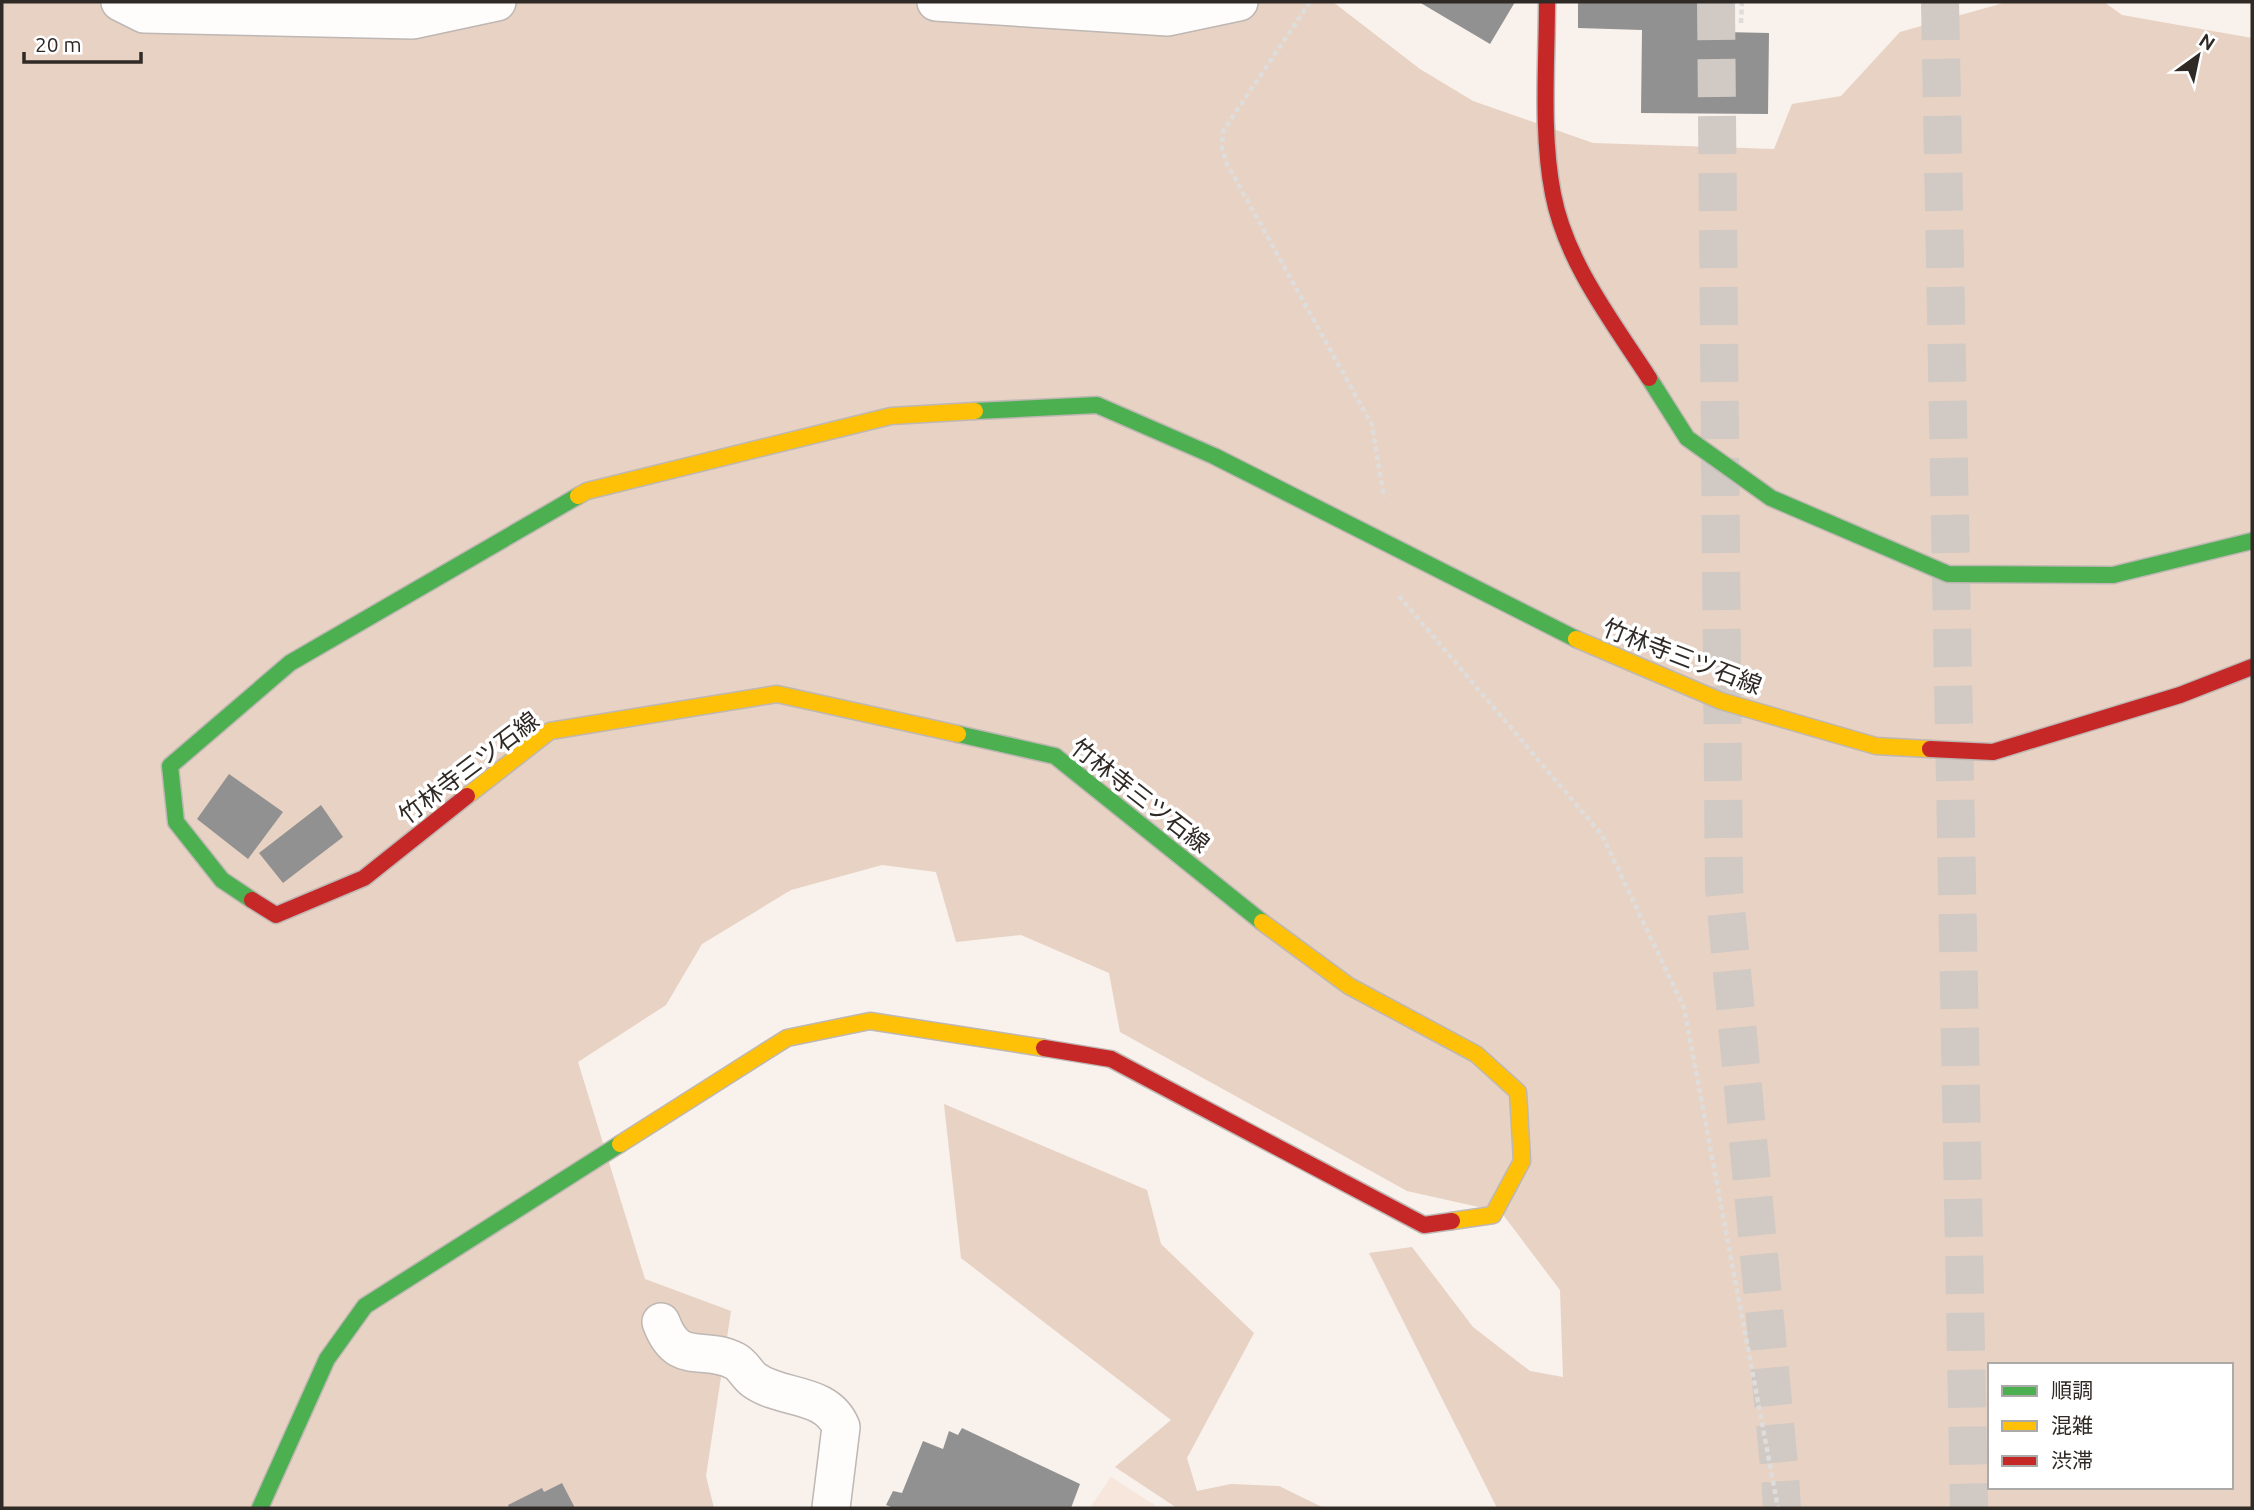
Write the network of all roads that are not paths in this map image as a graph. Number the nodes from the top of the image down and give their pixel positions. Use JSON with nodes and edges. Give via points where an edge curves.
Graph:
{"nodes":[{"id":1,"x":120,"y":2,"type":"edge"},
{"id":2,"x":497,"y":2,"type":"edge"},
{"id":3,"x":936,"y":2,"type":"edge"},
{"id":4,"x":1239,"y":2,"type":"edge"},
{"id":5,"x":1547,"y":2,"type":"edge"},
{"id":6,"x":2252,"y":541,"type":"edge"},
{"id":7,"x":2252,"y":667,"type":"edge"},
{"id":8,"x":661,"y":1322,"type":"dead end"},
{"id":9,"x":260,"y":1508,"type":"edge"},
{"id":10,"x":831,"y":1508,"type":"edge"}],
"edges":[{"from":1,"to":2,"type":"street","via":[[144,14],[414,20]]},
{"from":3,"to":4,"type":"street","via":[[1168,17]]},
{"from":5,"to":6,"type":"main road","via":[[1547,150],[1558,216],[1583,275],[1687,438],[1771,498],[1948,574],[2113,575]]},
{"from":7,"to":9,"type":"main road","name":"竹林寺三ツ石線","via":[[2180,695],[1993,752],[1876,746],[1721,701],[1611,656],[1214,456],[1097,405],[891,416],[587,491],[290,663],[170,766],[176,822],[222,880],[276,915],[364,878],[550,731],[777,694],[1055,756],[1349,985],[1476,1054],[1518,1092],[1522,1161],[1493,1215],[1424,1226],[1111,1059],[870,1021],[787,1038],[365,1306],[327,1359]]},
{"from":8,"to":10,"type":"street","via":[[673,1346],[737,1362],[754,1381],[817,1402],[838,1420],[841,1427]]}]}
